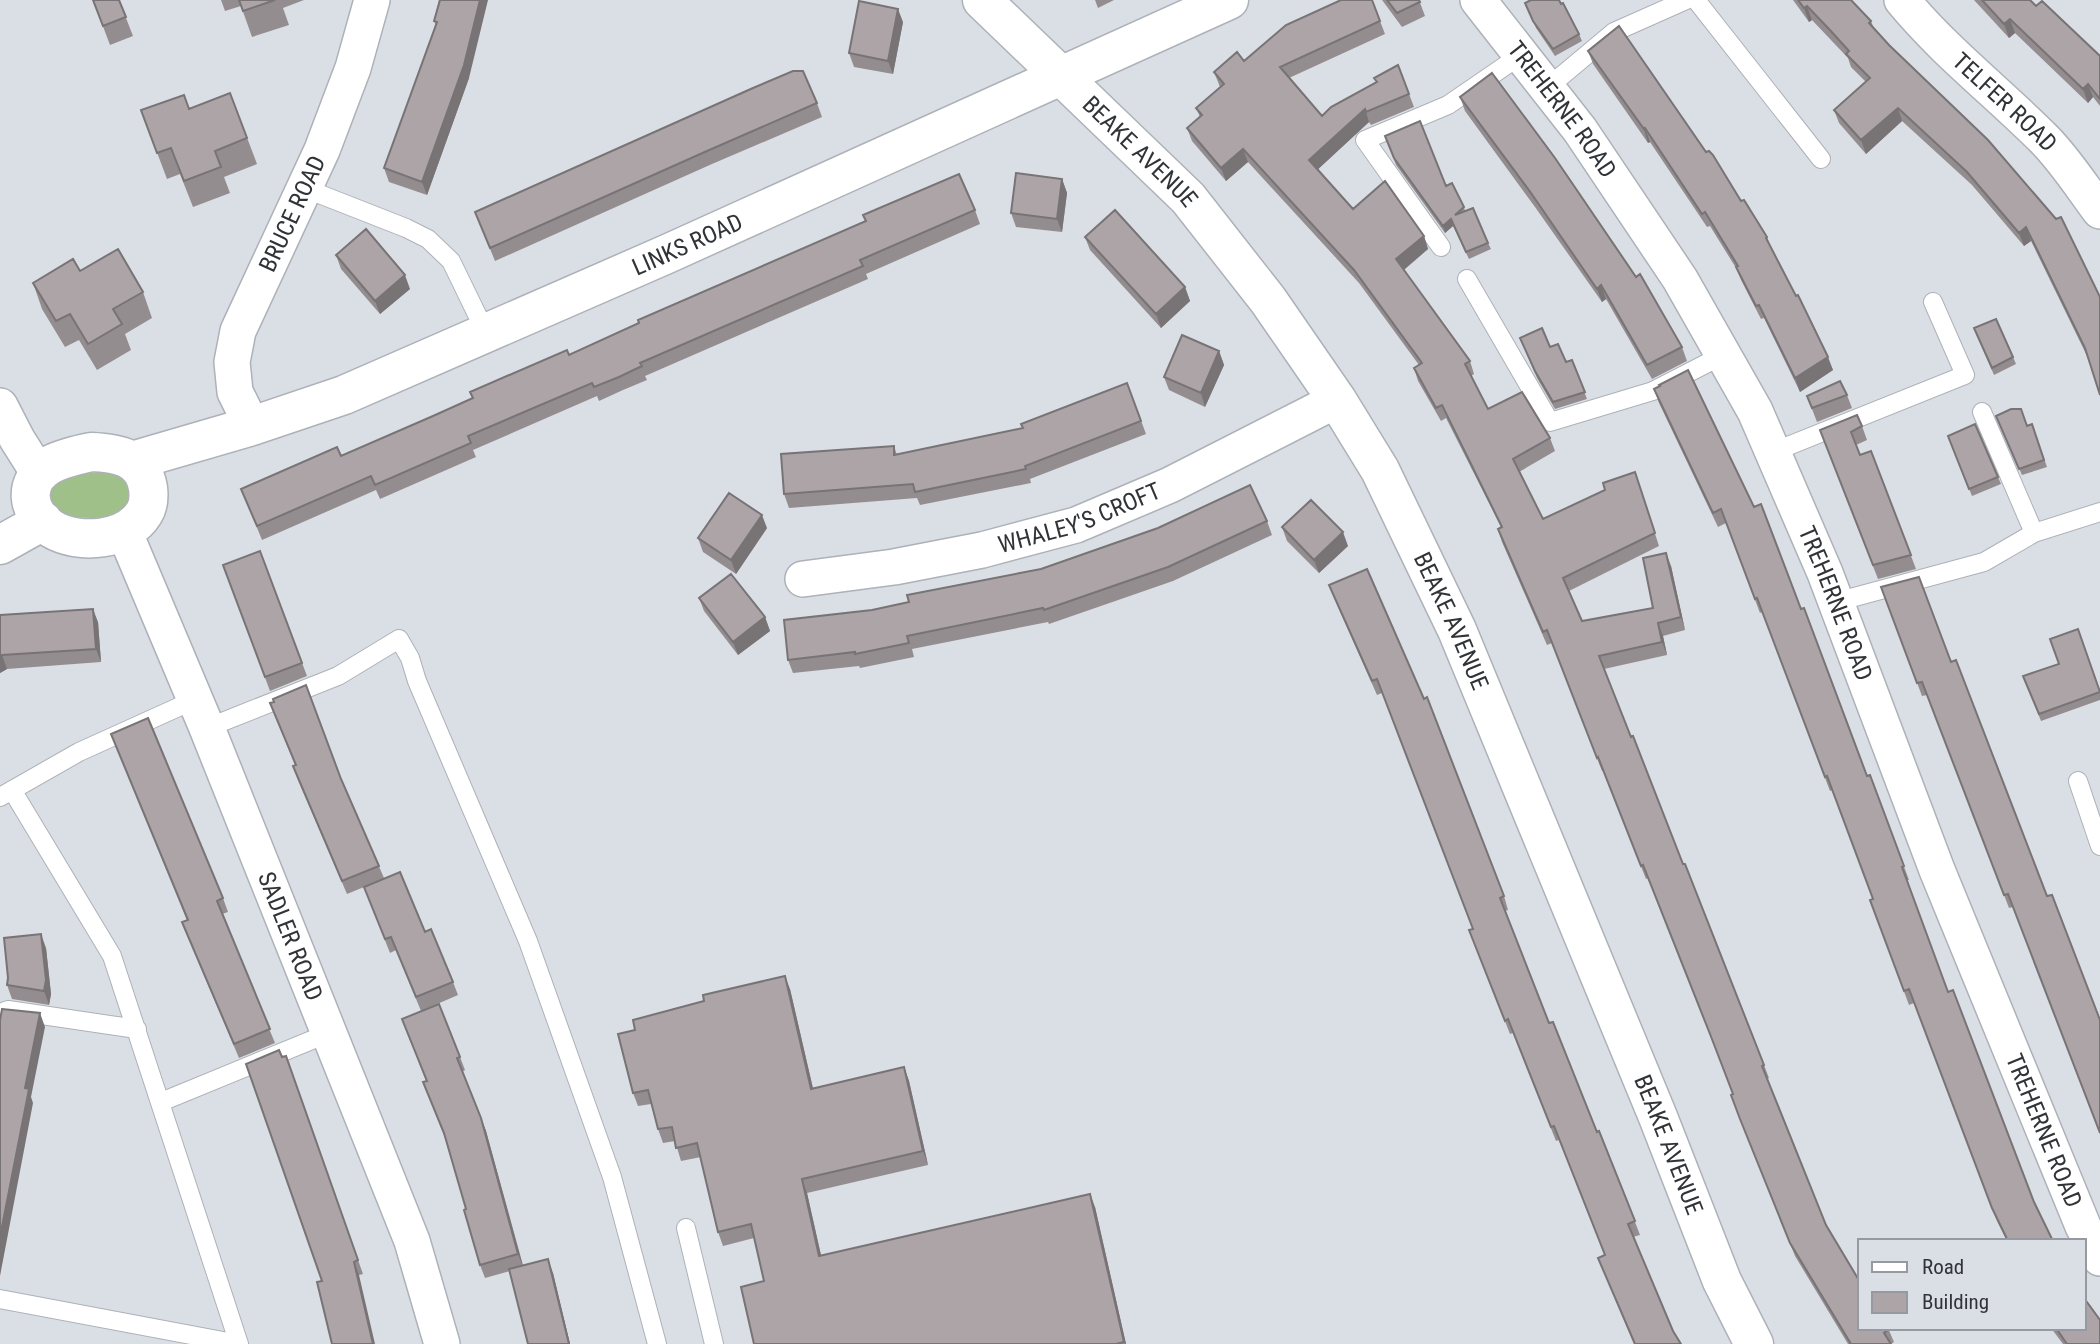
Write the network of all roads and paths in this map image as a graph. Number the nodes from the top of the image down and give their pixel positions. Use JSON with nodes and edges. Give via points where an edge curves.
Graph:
{"nodes":[{"id":1,"x":372,"y":0,"type":"edge"},
{"id":2,"x":982,"y":0,"type":"edge"},
{"id":3,"x":1229,"y":0,"type":"edge"},
{"id":4,"x":1478,"y":0,"type":"edge"},
{"id":5,"x":1686,"y":0,"type":"edge"},
{"id":6,"x":1696,"y":0,"type":"edge"},
{"id":7,"x":1902,"y":0,"type":"edge"},
{"id":8,"x":1521,"y":55,"type":"junction"},
{"id":9,"x":1061,"y":77,"type":"junction"},
{"id":10,"x":1547,"y":88,"type":"junction"},
{"id":11,"x":1821,"y":159,"type":"dead end"},
{"id":12,"x":304,"y":188,"type":"junction"},
{"id":13,"x":2100,"y":211,"type":"edge"},
{"id":14,"x":1441,"y":247,"type":"dead end"},
{"id":15,"x":1467,"y":279,"type":"dead end"},
{"id":16,"x":1933,"y":302,"type":"dead end"},
{"id":17,"x":486,"y":333,"type":"junction"},
{"id":18,"x":1723,"y":355,"type":"junction"},
{"id":19,"x":1336,"y":400,"type":"junction"},
{"id":20,"x":0,"y":405,"type":"edge"},
{"id":21,"x":1982,"y":412,"type":"dead end"},
{"id":22,"x":252,"y":426,"type":"junction"},
{"id":23,"x":1773,"y":452,"type":"junction"},
{"id":24,"x":132,"y":461,"type":"junction"},
{"id":25,"x":39,"y":474,"type":"junction"},
{"id":26,"x":2100,"y":512,"type":"edge"},
{"id":27,"x":43,"y":521,"type":"junction"},
{"id":28,"x":124,"y":531,"type":"junction"},
{"id":29,"x":2034,"y":533,"type":"junction"},
{"id":30,"x":0,"y":545,"type":"edge"},
{"id":31,"x":803,"y":579,"type":"dead end"},
{"id":32,"x":1836,"y":602,"type":"junction"},
{"id":33,"x":200,"y":714,"type":"junction"},
{"id":34,"x":2077,"y":781,"type":"dead end"},
{"id":35,"x":6,"y":794,"type":"edge"},
{"id":36,"x":2100,"y":846,"type":"edge"},
{"id":37,"x":0,"y":1013,"type":"edge"},
{"id":38,"x":136,"y":1030,"type":"junction"},
{"id":39,"x":329,"y":1034,"type":"junction"},
{"id":40,"x":161,"y":1102,"type":"junction"},
{"id":41,"x":686,"y":1228,"type":"dead end"},
{"id":42,"x":2100,"y":1258,"type":"edge"},
{"id":43,"x":0,"y":1299,"type":"edge"},
{"id":44,"x":239,"y":1344,"type":"edge"},
{"id":45,"x":442,"y":1344,"type":"edge"},
{"id":46,"x":657,"y":1344,"type":"edge"},
{"id":47,"x":714,"y":1344,"type":"edge"},
{"id":48,"x":1754,"y":1344,"type":"edge"}],
"edges":[{"from":1,"to":12,"type":"street","name":"BRUCE ROAD","via":[[348,79]]},
{"from":2,"to":9,"type":"street","name":"BEAKE AVENUE"},
{"from":3,"to":9,"type":"street","name":"LINKS ROAD"},
{"from":4,"to":8,"type":"street","name":"TREHERNE ROAD"},
{"from":5,"to":10,"type":"lane","via":[[1614,32]]},
{"from":6,"to":11,"type":"lane"},
{"from":7,"to":13,"type":"street","name":"TELFER ROAD","via":[[2046,142]]},
{"from":8,"to":10,"type":"street","name":"TREHERNE ROAD"},
{"from":8,"to":14,"type":"lane","via":[[1448,105],[1365,140]]},
{"from":9,"to":17,"type":"street","name":"LINKS ROAD"},
{"from":9,"to":19,"type":"street","name":"BEAKE AVENUE","via":[[1188,198],[1268,300]]},
{"from":10,"to":18,"type":"street","name":"TREHERNE ROAD","via":[[1680,279]]},
{"from":12,"to":17,"type":"lane","via":[[428,239],[451,261]]},
{"from":12,"to":22,"type":"street","name":"BRUCE ROAD","via":[[238,331],[232,362],[235,392]]},
{"from":15,"to":18,"type":"lane","via":[[1550,422],[1653,391]]},
{"from":16,"to":23,"type":"lane","via":[[1965,375]]},
{"from":17,"to":22,"type":"street","name":"LINKS ROAD","via":[[344,395]]},
{"from":18,"to":23,"type":"street","name":"TREHERNE ROAD"},
{"from":19,"to":31,"type":"street","name":"WHALEY'S CROFT","via":[[1170,485],[1076,525],[894,568]]},
{"from":19,"to":48,"type":"street","name":"BEAKE AVENUE","via":[[1380,470],[1457,631],[1722,1281]]},
{"from":20,"to":25,"type":"street"},
{"from":21,"to":29,"type":"lane"},
{"from":22,"to":24,"type":"street","name":"LINKS ROAD"},
{"from":23,"to":32,"type":"street","name":"TREHERNE ROAD"},
{"from":24,"to":25,"type":"street","via":[[91,452],[51,464]]},
{"from":24,"to":28,"type":"street","via":[[144,474],[149,495],[143,516]]},
{"from":25,"to":27,"type":"street","via":[[30,489]]},
{"from":26,"to":29,"type":"lane"},
{"from":27,"to":28,"type":"street","via":[[65,535],[80,537]]},
{"from":27,"to":30,"type":"street"},
{"from":28,"to":33,"type":"street","name":"SADLER ROAD"},
{"from":29,"to":32,"type":"lane","via":[[1984,562]]},
{"from":32,"to":42,"type":"street","name":"TREHERNE ROAD","via":[[1937,870]]},
{"from":33,"to":35,"type":"lane","via":[[79,752]]},
{"from":33,"to":39,"type":"street","name":"SADLER ROAD"},
{"from":33,"to":46,"type":"lane","via":[[338,676],[399,639],[528,941],[612,1177]]},
{"from":34,"to":36,"type":"lane"},
{"from":35,"to":38,"type":"lane","via":[[111,956]]},
{"from":37,"to":38,"type":"lane","via":[[8,1010]]},
{"from":38,"to":40,"type":"lane"},
{"from":39,"to":40,"type":"lane"},
{"from":39,"to":45,"type":"street","name":"SADLER ROAD","via":[[412,1241]]},
{"from":40,"to":44,"type":"lane"},
{"from":41,"to":47,"type":"lane"},
{"from":43,"to":44,"type":"lane"}]}
